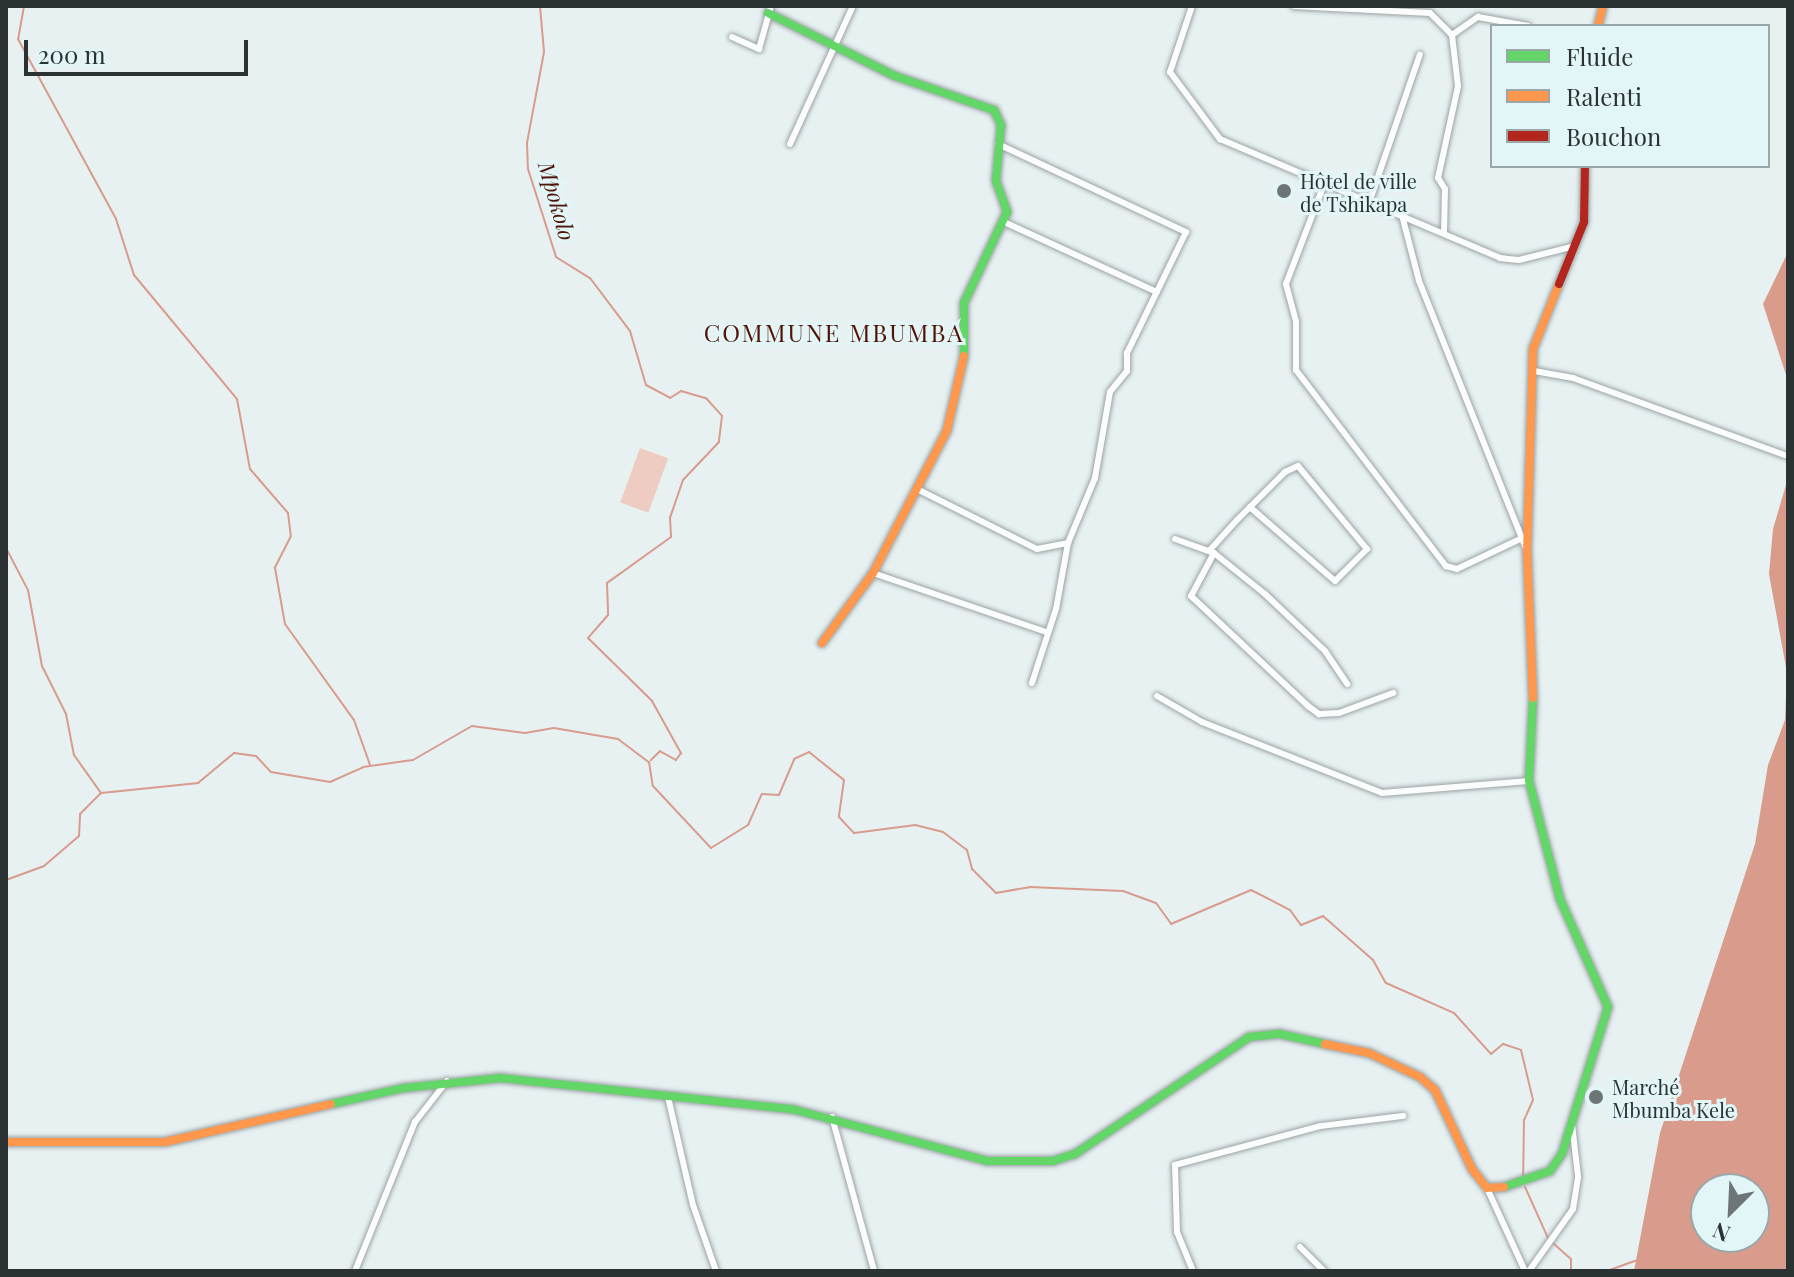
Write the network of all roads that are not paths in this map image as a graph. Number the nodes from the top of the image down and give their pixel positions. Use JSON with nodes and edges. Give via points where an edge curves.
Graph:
{"nodes":[{"id":1,"x":853,"y":6,"type":"edge"},
{"id":2,"x":1192,"y":6,"type":"edge"},
{"id":3,"x":1294,"y":6,"type":"edge"},
{"id":4,"x":769,"y":9,"type":"edge"},
{"id":5,"x":1517,"y":24,"type":"edge"},
{"id":6,"x":1452,"y":35,"type":"junction"},
{"id":7,"x":732,"y":37,"type":"dead end"},
{"id":8,"x":837,"y":48,"type":"junction"},
{"id":9,"x":1420,"y":54,"type":"dead end"},
{"id":10,"x":790,"y":144,"type":"dead end"},
{"id":11,"x":998,"y":144,"type":"junction"},
{"id":12,"x":1585,"y":168,"type":"edge"},
{"id":13,"x":1323,"y":187,"type":"junction"},
{"id":14,"x":1369,"y":203,"type":"junction"},
{"id":15,"x":1402,"y":218,"type":"junction"},
{"id":16,"x":1004,"y":222,"type":"junction"},
{"id":17,"x":1444,"y":233,"type":"junction"},
{"id":18,"x":1571,"y":247,"type":"junction"},
{"id":19,"x":1157,"y":292,"type":"junction"},
{"id":20,"x":1534,"y":371,"type":"junction"},
{"id":21,"x":1787,"y":456,"type":"edge"},
{"id":22,"x":919,"y":490,"type":"junction"},
{"id":23,"x":1250,"y":507,"type":"junction"},
{"id":24,"x":1175,"y":539,"type":"dead end"},
{"id":25,"x":1518,"y":540,"type":"junction"},
{"id":26,"x":1068,"y":543,"type":"junction"},
{"id":27,"x":1527,"y":551,"type":"junction"},
{"id":28,"x":1211,"y":552,"type":"junction"},
{"id":29,"x":873,"y":573,"type":"junction"},
{"id":30,"x":1046,"y":632,"type":"junction"},
{"id":31,"x":822,"y":643,"type":"dead end"},
{"id":32,"x":1032,"y":683,"type":"dead end"},
{"id":33,"x":1347,"y":684,"type":"dead end"},
{"id":34,"x":1393,"y":693,"type":"dead end"},
{"id":35,"x":1157,"y":696,"type":"dead end"},
{"id":36,"x":1529,"y":781,"type":"junction"},
{"id":37,"x":447,"y":1081,"type":"junction"},
{"id":38,"x":668,"y":1097,"type":"junction"},
{"id":39,"x":1403,"y":1116,"type":"dead end"},
{"id":40,"x":832,"y":1117,"type":"junction"},
{"id":41,"x":1571,"y":1121,"type":"junction"},
{"id":42,"x":6,"y":1142,"type":"edge"},
{"id":43,"x":1487,"y":1188,"type":"junction"},
{"id":44,"x":1300,"y":1247,"type":"dead end"},
{"id":45,"x":1191,"y":1270,"type":"edge"},
{"id":46,"x":355,"y":1271,"type":"edge"},
{"id":47,"x":716,"y":1271,"type":"edge"},
{"id":48,"x":874,"y":1271,"type":"edge"},
{"id":49,"x":1324,"y":1271,"type":"edge"},
{"id":50,"x":1527,"y":1271,"type":"edge"}],
"edges":[{"from":1,"to":8,"type":"street"},
{"from":2,"to":13,"type":"street","via":[[1170,72],[1205,125],[1220,139]]},
{"from":3,"to":6,"type":"street","via":[[1430,13]]},
{"from":4,"to":7,"type":"street","via":[[759,49]]},
{"from":4,"to":8,"type":"main road"},
{"from":5,"to":6,"type":"street","via":[[1478,17]]},
{"from":6,"to":17,"type":"street","via":[[1458,86],[1438,178],[1445,189]]},
{"from":8,"to":10,"type":"street"},
{"from":8,"to":11,"type":"main road","via":[[994,110],[1001,125]]},
{"from":9,"to":14,"type":"street"},
{"from":11,"to":16,"type":"main road","via":[[996,181],[1005,199]]},
{"from":11,"to":19,"type":"street","via":[[1181,228],[1182,243]]},
{"from":12,"to":18,"type":"main road","via":[[1584,222]]},
{"from":13,"to":14,"type":"street"},
{"from":13,"to":25,"type":"street","via":[[1286,284],[1296,321],[1296,370],[1446,566],[1457,569]]},
{"from":14,"to":15,"type":"street"},
{"from":15,"to":17,"type":"street"},
{"from":15,"to":25,"type":"street","via":[[1419,281]]},
{"from":16,"to":19,"type":"street"},
{"from":16,"to":22,"type":"main road","via":[[964,303],[962,368],[947,430]]},
{"from":17,"to":18,"type":"street","via":[[1519,260]]},
{"from":18,"to":20,"type":"main road","via":[[1537,331]]},
{"from":19,"to":26,"type":"street","via":[[1127,353],[1127,371],[1110,392],[1092,490]]},
{"from":20,"to":21,"type":"street","via":[[1573,378]]},
{"from":20,"to":27,"type":"main road"},
{"from":22,"to":26,"type":"street","via":[[1037,549]]},
{"from":22,"to":29,"type":"main road"},
{"from":23,"to":23,"type":"street","via":[[1298,466],[1367,549],[1335,581]]},
{"from":23,"to":28,"type":"street"},
{"from":24,"to":28,"type":"street"},
{"from":25,"to":27,"type":"street"},
{"from":26,"to":30,"type":"street"},
{"from":27,"to":36,"type":"main road","via":[[1534,716]]},
{"from":28,"to":33,"type":"street","via":[[1290,617]]},
{"from":28,"to":34,"type":"street","via":[[1191,596],[1308,706],[1319,714],[1339,713]]},
{"from":29,"to":30,"type":"street"},
{"from":29,"to":31,"type":"main road"},
{"from":30,"to":32,"type":"street"},
{"from":35,"to":36,"type":"street","via":[[1202,722],[1382,793]]},
{"from":36,"to":41,"type":"main road","via":[[1560,899],[1608,1007]]},
{"from":37,"to":38,"type":"main road","via":[[530,1080]]},
{"from":37,"to":42,"type":"main road","via":[[165,1142]]},
{"from":37,"to":46,"type":"street","via":[[415,1122]]},
{"from":38,"to":40,"type":"main road"},
{"from":38,"to":47,"type":"street","via":[[693,1205]]},
{"from":39,"to":45,"type":"street","via":[[1321,1126],[1175,1165],[1177,1232]]},
{"from":40,"to":43,"type":"main road","via":[[987,1161],[1053,1161],[1075,1154],[1223,1049],[1249,1037],[1280,1034],[1369,1053],[1420,1077],[1435,1090],[1472,1169]]},
{"from":40,"to":48,"type":"street"},
{"from":41,"to":43,"type":"main road","via":[[1562,1154],[1533,1180]]},
{"from":41,"to":50,"type":"street","via":[[1578,1176],[1573,1209]]},
{"from":43,"to":50,"type":"street"},
{"from":44,"to":49,"type":"street"}]}
